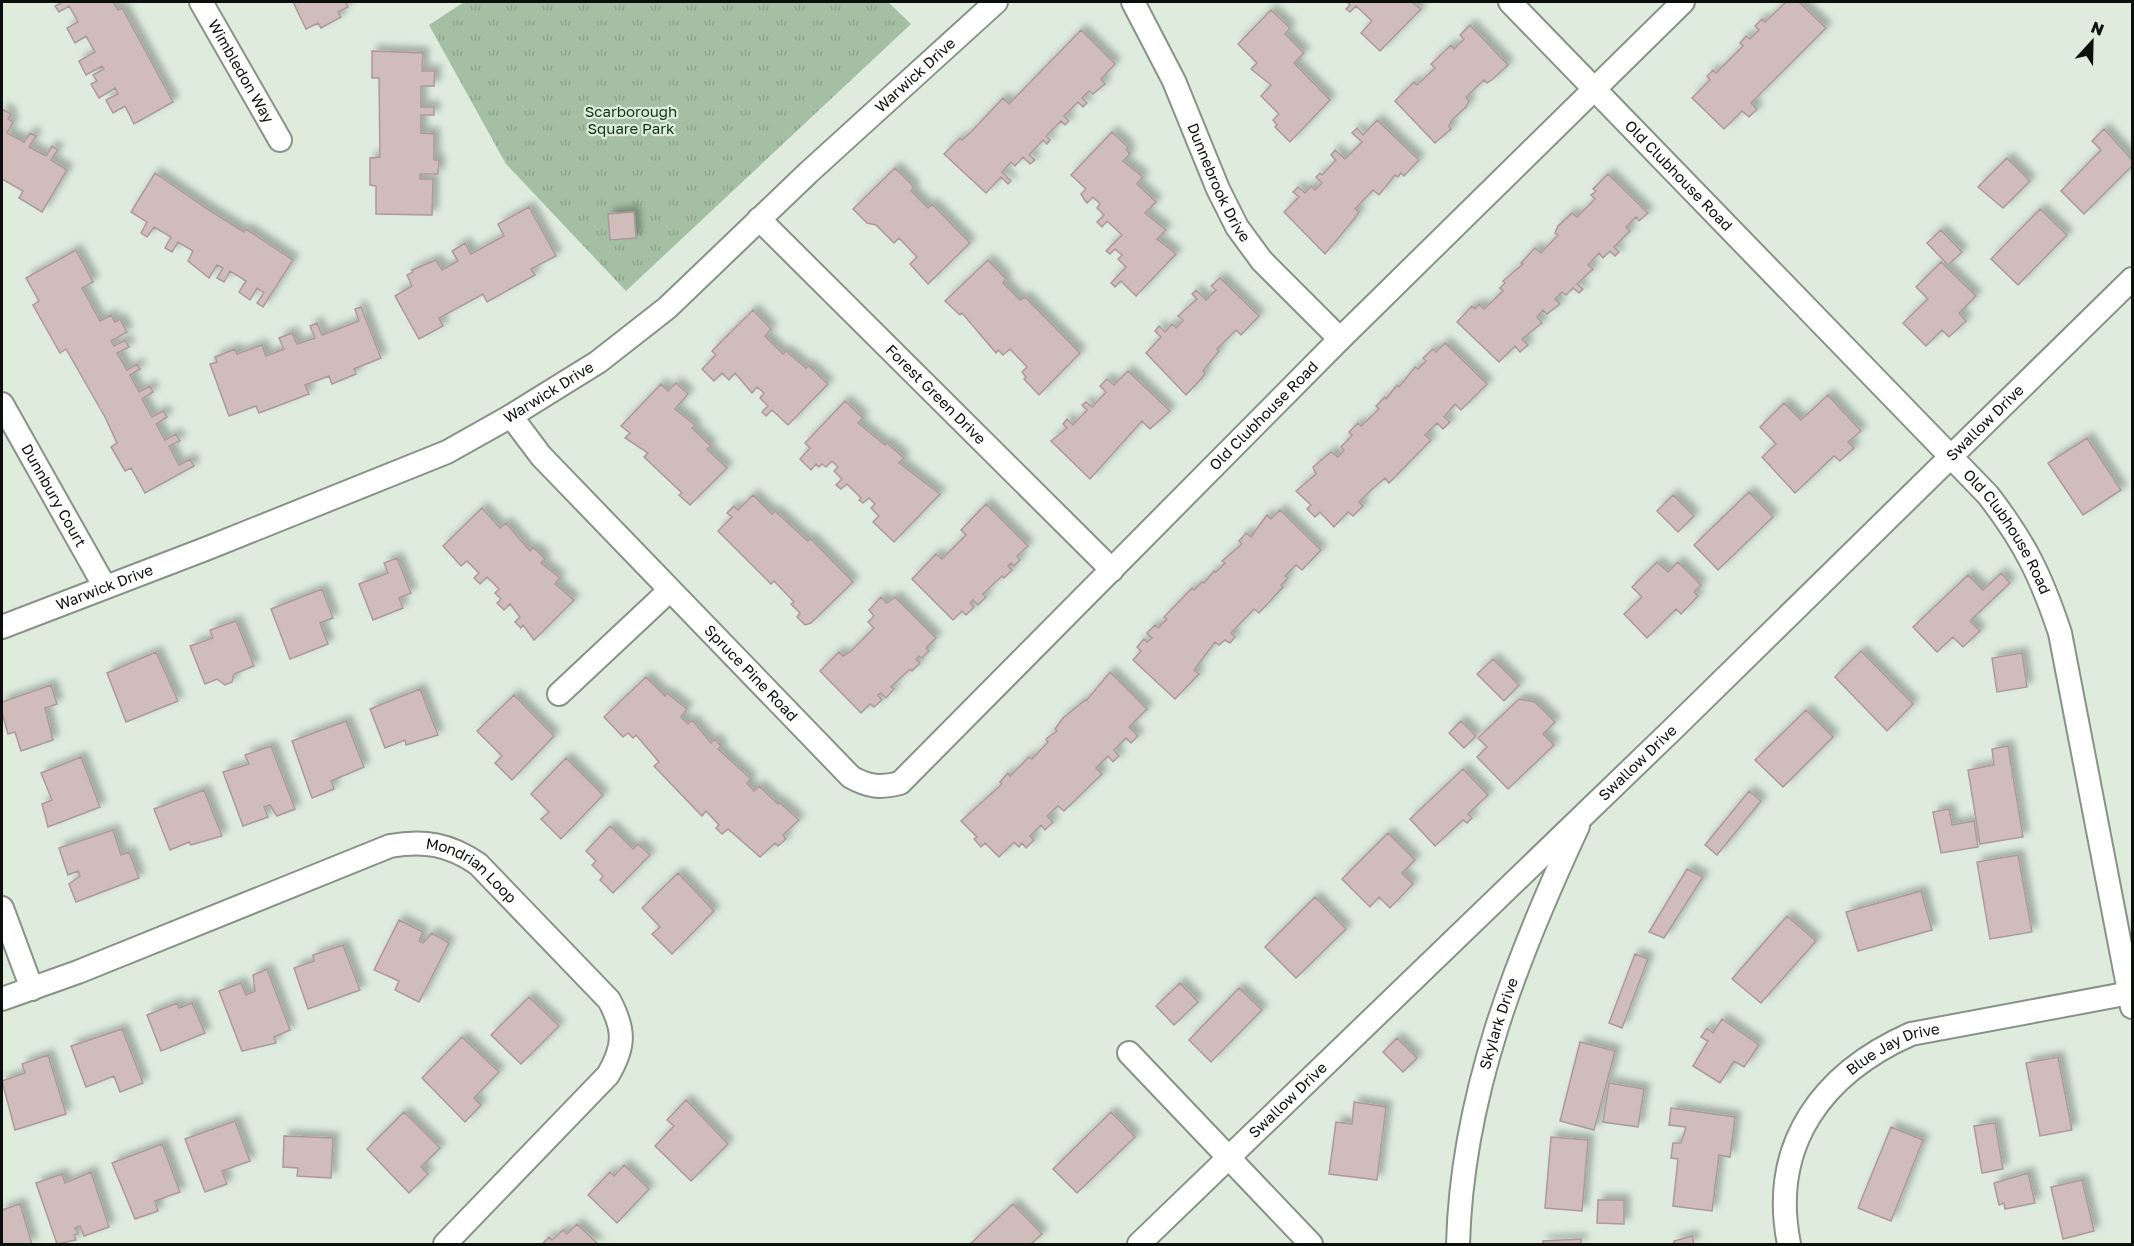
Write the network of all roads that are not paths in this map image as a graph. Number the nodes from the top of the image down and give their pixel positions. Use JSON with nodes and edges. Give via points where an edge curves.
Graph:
{"nodes":[{"id":1,"x":201,"y":2,"type":"edge"},
{"id":2,"x":996,"y":2,"type":"edge"},
{"id":3,"x":1133,"y":2,"type":"edge"},
{"id":4,"x":1510,"y":2,"type":"edge"},
{"id":5,"x":1683,"y":2,"type":"edge"},
{"id":6,"x":1595,"y":88,"type":"junction"},
{"id":7,"x":280,"y":140,"type":"dead end"},
{"id":8,"x":759,"y":219,"type":"junction"},
{"id":9,"x":2133,"y":279,"type":"edge"},
{"id":10,"x":1340,"y":339,"type":"junction"},
{"id":11,"x":2,"y":404,"type":"edge"},
{"id":12,"x":511,"y":416,"type":"junction"},
{"id":13,"x":1950,"y":456,"type":"junction"},
{"id":14,"x":1112,"y":570,"type":"junction"},
{"id":15,"x":105,"y":587,"type":"junction"},
{"id":16,"x":670,"y":590,"type":"junction"},
{"id":17,"x":2,"y":627,"type":"edge"},
{"id":18,"x":1011,"y":672,"type":"joint"},
{"id":19,"x":559,"y":694,"type":"dead end"},
{"id":20,"x":1584,"y":814,"type":"junction"},
{"id":21,"x":2,"y":908,"type":"edge"},
{"id":22,"x":32,"y":989,"type":"junction"},
{"id":23,"x":2,"y":999,"type":"edge"},
{"id":24,"x":2131,"y":1000,"type":"edge"},
{"id":25,"x":1129,"y":1053,"type":"dead end"},
{"id":26,"x":1228,"y":1157,"type":"junction"},
{"id":27,"x":445,"y":1245,"type":"edge"},
{"id":28,"x":1138,"y":1245,"type":"edge"},
{"id":29,"x":1311,"y":1245,"type":"edge"},
{"id":30,"x":1458,"y":1245,"type":"edge"},
{"id":31,"x":1789,"y":1245,"type":"edge"}],
"edges":[{"from":1,"to":7,"type":"street","name":"Wimbledon Way"},
{"from":2,"to":8,"type":"street","name":"Warwick Drive"},
{"from":3,"to":10,"type":"street","name":"Dunnebrook Drive","via":[[1174,81],[1237,227],[1262,261]]},
{"from":4,"to":6,"type":"street","name":"Old Clubhouse Road"},
{"from":5,"to":6,"type":"street"},
{"from":6,"to":10,"type":"street","name":"Old Clubhouse Road"},
{"from":6,"to":13,"type":"street","name":"Old Clubhouse Road"},
{"from":8,"to":12,"type":"street","name":"Warwick Drive","via":[[634,336]]},
{"from":8,"to":14,"type":"street","name":"Forest Green Drive"},
{"from":9,"to":13,"type":"street","name":"Swallow Drive"},
{"from":10,"to":14,"type":"street","name":"Old Clubhouse Road"},
{"from":11,"to":15,"type":"street","name":"Dunnbury Court"},
{"from":12,"to":15,"type":"street","name":"Warwick Drive","via":[[447,452]]},
{"from":12,"to":16,"type":"street","name":"Spruce Pine Road","via":[[541,456]]},
{"from":13,"to":20,"type":"street","name":"Swallow Drive"},
{"from":13,"to":24,"type":"street","name":"Old Clubhouse Road","via":[[2016,531],[2046,591],[2060,633]]},
{"from":14,"to":18,"type":"street","name":"Old Clubhouse Road"},
{"from":15,"to":17,"type":"street","name":"Warwick Drive"},
{"from":16,"to":18,"type":"street","name":"Spruce Pine Road","via":[[851,777],[866,785],[883,788],[900,783]]},
{"from":16,"to":19,"type":"street"},
{"from":20,"to":26,"type":"street","name":"Swallow Drive"},
{"from":20,"to":30,"type":"street","name":"Skylark Drive","via":[[1539,910],[1504,1001],[1477,1094],[1466,1150]]},
{"from":21,"to":22,"type":"street"},
{"from":22,"to":23,"type":"street","name":"Mondrian Loop"},
{"from":22,"to":27,"type":"street","name":"Mondrian Loop","via":[[390,846],[414,842],[439,844],[462,853],[478,864],[609,1000],[619,1018],[622,1038],[618,1058],[608,1076]]},
{"from":24,"to":31,"type":"street","name":"Blue Jay Drive","via":[[1911,1034],[1879,1048],[1850,1068],[1805,1123],[1790,1163],[1785,1191]]},
{"from":25,"to":26,"type":"street"},
{"from":26,"to":28,"type":"street","name":"Swallow Drive"},
{"from":26,"to":29,"type":"street"}]}
